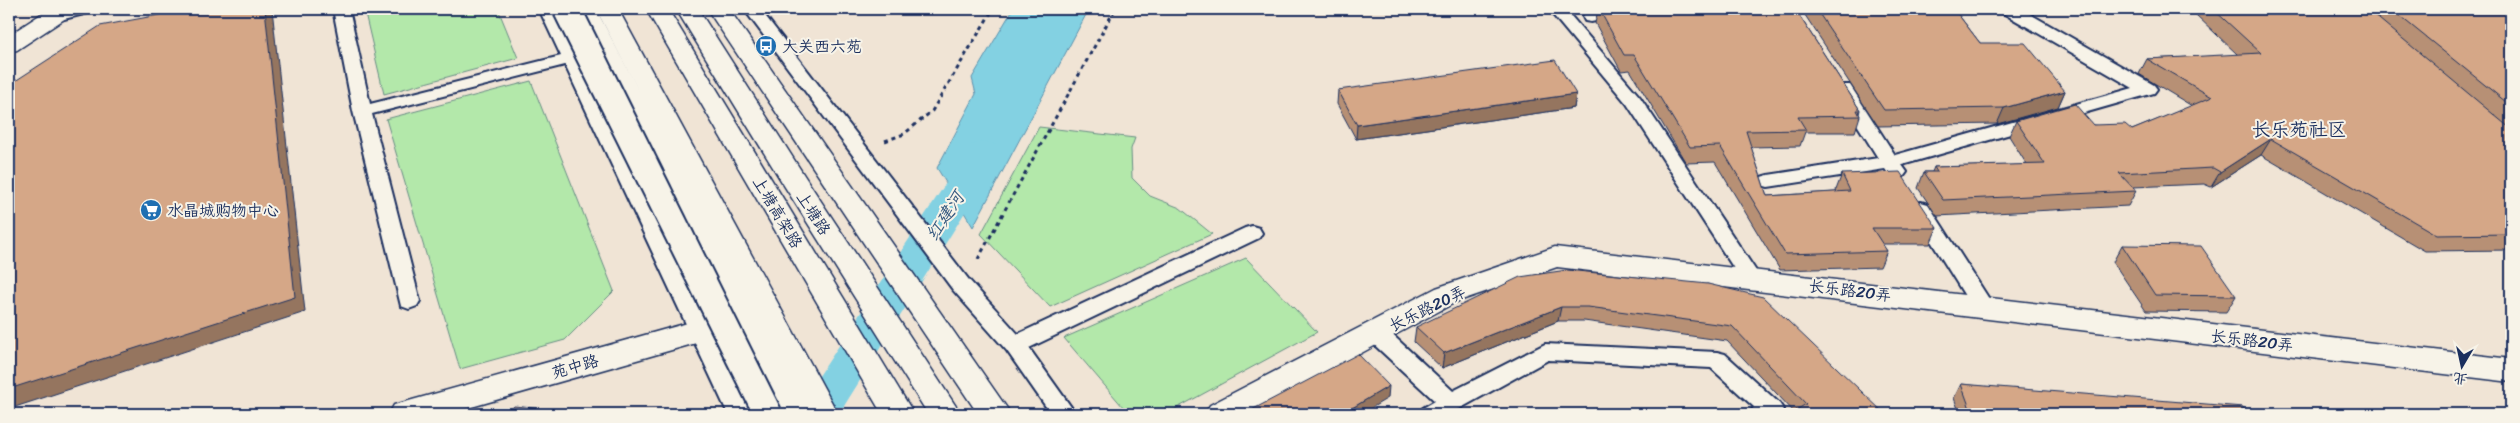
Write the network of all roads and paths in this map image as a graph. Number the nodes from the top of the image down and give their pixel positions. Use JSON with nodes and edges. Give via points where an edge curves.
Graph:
{"nodes":[{"id":1,"x":82,"y":9,"type":"edge"},
{"id":2,"x":341,"y":9,"type":"edge"},
{"id":3,"x":547,"y":9,"type":"edge"},
{"id":4,"x":567,"y":9,"type":"edge"},
{"id":5,"x":585,"y":9,"type":"edge"},
{"id":6,"x":607,"y":9,"type":"edge"},
{"id":7,"x":658,"y":9,"type":"edge"},
{"id":8,"x":687,"y":9,"type":"edge"},
{"id":9,"x":718,"y":9,"type":"edge"},
{"id":10,"x":752,"y":9,"type":"edge"},
{"id":11,"x":993,"y":9,"type":"edge"},
{"id":12,"x":1115,"y":9,"type":"edge"},
{"id":13,"x":1556,"y":9,"type":"edge"},
{"id":14,"x":1630,"y":9,"type":"edge"},
{"id":15,"x":2009,"y":9,"type":"edge"},
{"id":16,"x":58,"y":13,"type":"edge"},
{"id":17,"x":1591,"y":17,"type":"dead end"},
{"id":18,"x":9,"y":46,"type":"edge"},
{"id":19,"x":572,"y":58,"type":"junction"},
{"id":20,"x":1834,"y":74,"type":"edge"},
{"id":21,"x":362,"y":111,"type":"junction"},
{"id":22,"x":858,"y":149,"type":"junction"},
{"id":23,"x":1891,"y":162,"type":"junction"},
{"id":24,"x":1768,"y":181,"type":"dead end"},
{"id":25,"x":1252,"y":233,"type":"dead end"},
{"id":26,"x":1751,"y":279,"type":"junction"},
{"id":27,"x":961,"y":285,"type":"junction"},
{"id":28,"x":409,"y":301,"type":"dead end"},
{"id":29,"x":1983,"y":306,"type":"junction"},
{"id":30,"x":745,"y":318,"type":"junction"},
{"id":31,"x":701,"y":330,"type":"junction"},
{"id":32,"x":1376,"y":333,"type":"junction"},
{"id":33,"x":1015,"y":345,"type":"junction"},
{"id":34,"x":2511,"y":371,"type":"edge"},
{"id":35,"x":1450,"y":402,"type":"junction"},
{"id":36,"x":794,"y":413,"type":"edge"},
{"id":37,"x":405,"y":414,"type":"edge"},
{"id":38,"x":740,"y":414,"type":"edge"},
{"id":39,"x":898,"y":414,"type":"edge"},
{"id":40,"x":945,"y":414,"type":"edge"},
{"id":41,"x":995,"y":414,"type":"edge"},
{"id":42,"x":1064,"y":414,"type":"edge"},
{"id":43,"x":1221,"y":414,"type":"edge"},
{"id":44,"x":1431,"y":414,"type":"edge"},
{"id":45,"x":1761,"y":414,"type":"edge"}],
"edges":[{"from":1,"to":16,"type":"lane"},
{"from":2,"to":21,"type":"lane"},
{"from":3,"to":19,"type":"lane"},
{"from":4,"to":36,"type":"main road","bridge":true},
{"from":5,"to":30,"type":"main road"},
{"from":6,"to":36,"type":"main road"},
{"from":7,"to":39,"type":"main road","name":"上塘高架路"},
{"from":8,"to":40,"type":"main road","name":"上塘路"},
{"from":9,"to":41,"type":"main road"},
{"from":10,"to":22,"type":"lane"},
{"from":11,"to":22,"type":"path","via":[[932,111],[904,134]]},
{"from":12,"to":27,"type":"path","via":[[989,242]]},
{"from":13,"to":26,"type":"lane","via":[[1634,102]]},
{"from":14,"to":17,"type":"lane"},
{"from":15,"to":23,"type":"lane","via":[[2148,89]]},
{"from":16,"to":18,"type":"main road"},
{"from":19,"to":21,"type":"lane"},
{"from":19,"to":31,"type":"lane"},
{"from":20,"to":23,"type":"lane"},
{"from":21,"to":28,"type":"lane"},
{"from":22,"to":27,"type":"lane"},
{"from":23,"to":24,"type":"lane"},
{"from":23,"to":29,"type":"lane"},
{"from":25,"to":33,"type":"lane"},
{"from":26,"to":29,"type":"main road","name":"长乐路20弄"},
{"from":26,"to":32,"type":"main road","name":"长乐路20弄","via":[[1555,258],[1446,295]]},
{"from":27,"to":33,"type":"lane"},
{"from":29,"to":34,"type":"main road","name":"长乐路20弄"},
{"from":30,"to":31,"type":"main road","name":"苑中路"},
{"from":30,"to":36,"type":"main road"},
{"from":31,"to":37,"type":"main road","name":"苑中路"},
{"from":31,"to":38,"type":"lane"},
{"from":32,"to":35,"type":"lane"},
{"from":32,"to":43,"type":"main road","name":"长乐路20弄"},
{"from":33,"to":42,"type":"lane"},
{"from":35,"to":44,"type":"lane"},
{"from":35,"to":45,"type":"lane","via":[[1545,352],[1717,360],[1771,409]]}]}
